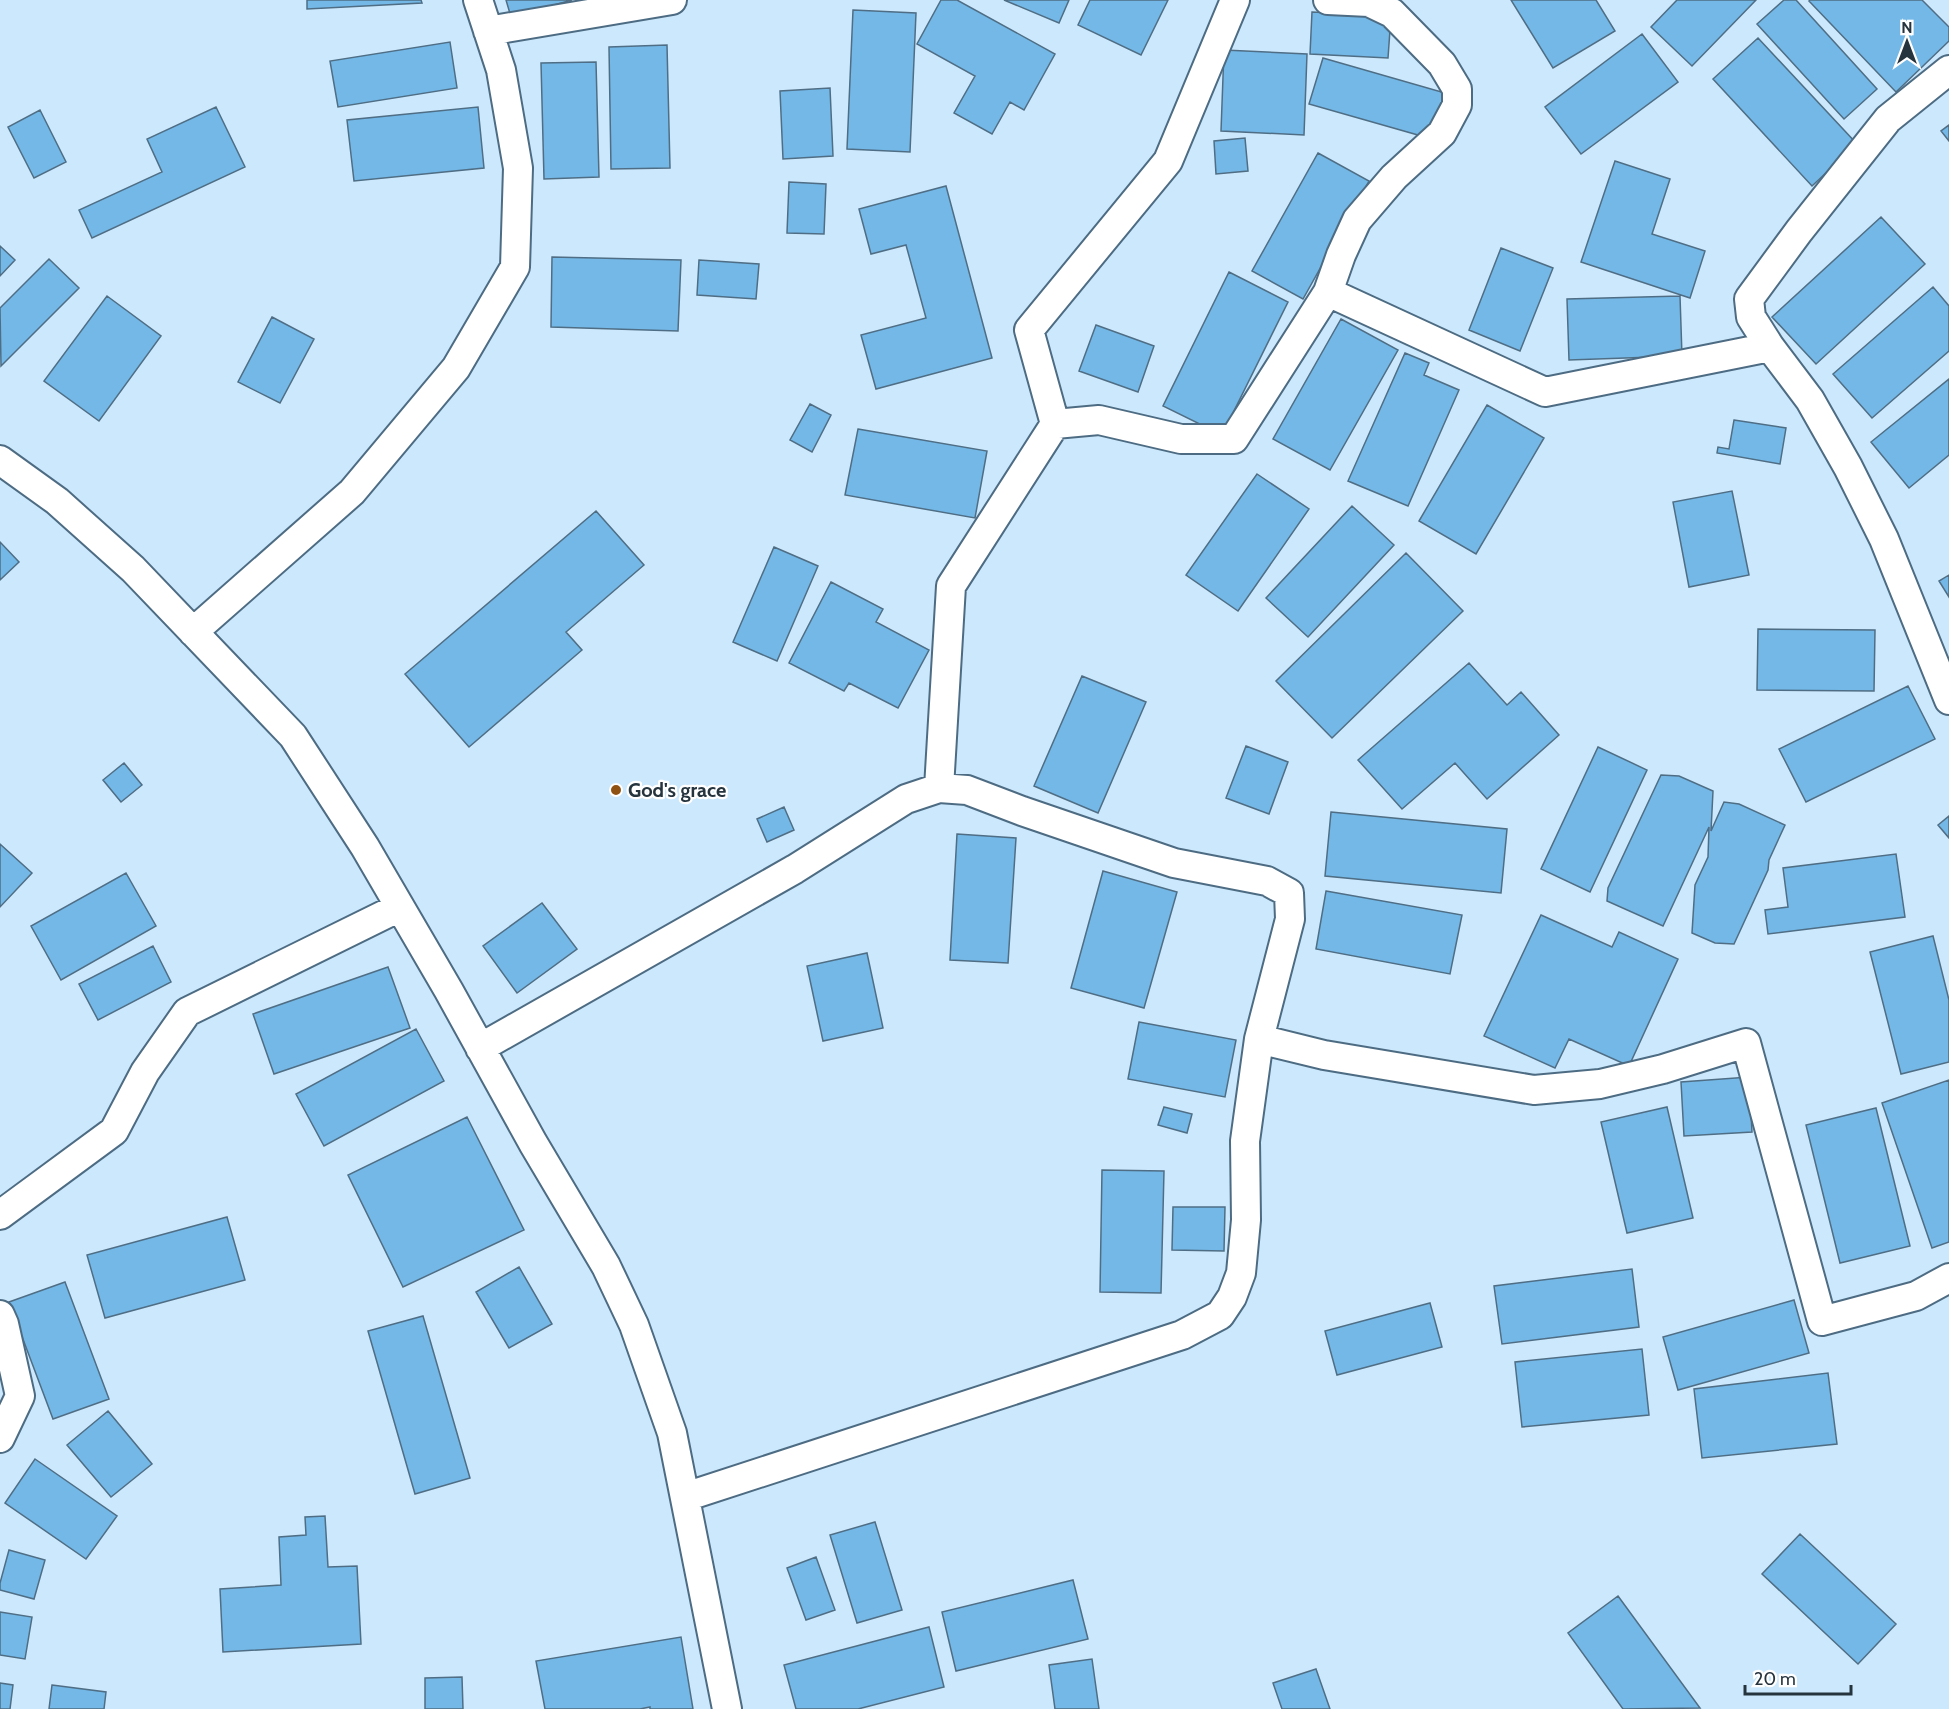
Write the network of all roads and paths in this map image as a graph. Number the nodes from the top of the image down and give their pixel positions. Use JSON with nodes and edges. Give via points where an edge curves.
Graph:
{"nodes":[{"id":1,"x":478,"y":0,"type":"edge"},
{"id":2,"x":672,"y":0,"type":"edge"},
{"id":3,"x":1235,"y":0,"type":"edge"},
{"id":4,"x":1328,"y":0,"type":"edge"},
{"id":5,"x":488,"y":32,"type":"junction"},
{"id":6,"x":1949,"y":70,"type":"edge"},
{"id":7,"x":1328,"y":292,"type":"junction"},
{"id":8,"x":1770,"y":347,"type":"junction"},
{"id":9,"x":1055,"y":424,"type":"junction"},
{"id":10,"x":0,"y":460,"type":"edge"},
{"id":11,"x":193,"y":632,"type":"junction"},
{"id":12,"x":1949,"y":700,"type":"edge"},
{"id":13,"x":939,"y":788,"type":"junction"},
{"id":14,"x":400,"y":907,"type":"junction"},
{"id":15,"x":1259,"y":1039,"type":"junction"},
{"id":16,"x":480,"y":1048,"type":"junction"},
{"id":17,"x":0,"y":1215,"type":"edge"},
{"id":18,"x":1949,"y":1278,"type":"edge"},
{"id":19,"x":0,"y":1316,"type":"edge"},
{"id":20,"x":0,"y":1438,"type":"edge"},
{"id":21,"x":685,"y":1497,"type":"junction"},
{"id":22,"x":727,"y":1709,"type":"edge"}],
"edges":[{"from":1,"to":5,"type":"street"},
{"from":2,"to":5,"type":"street"},
{"from":3,"to":9,"type":"street","via":[[1168,161],[1029,330]]},
{"from":4,"to":7,"type":"street","via":[[1370,2],[1392,13],[1442,64],[1457,89],[1457,105],[1442,133],[1394,177],[1357,220]]},
{"from":5,"to":11,"type":"street","via":[[501,70],[518,168],[515,267],[456,368],[352,492]]},
{"from":6,"to":8,"type":"street","via":[[1888,119],[1749,299],[1751,318]]},
{"from":7,"to":8,"type":"street","via":[[1545,392]]},
{"from":7,"to":9,"type":"street","via":[[1234,439],[1181,439],[1099,420]]},
{"from":8,"to":12,"type":"street","via":[[1810,400],[1848,467],[1884,539]]},
{"from":9,"to":13,"type":"street","via":[[951,586]]},
{"from":10,"to":11,"type":"street","via":[[91,531]]},
{"from":11,"to":14,"type":"street","via":[[293,736]]},
{"from":13,"to":15,"type":"street","via":[[967,790],[1174,863],[1268,881],[1289,892],[1290,919]]},
{"from":13,"to":16,"type":"street","via":[[906,799],[795,869]]},
{"from":14,"to":16,"type":"street"},
{"from":14,"to":17,"type":"street","via":[[186,1012],[146,1072],[114,1131]]},
{"from":15,"to":18,"type":"street","via":[[1324,1055],[1534,1090],[1600,1084],[1746,1043],[1822,1321],[1916,1296]]},
{"from":15,"to":21,"type":"street","via":[[1245,1141],[1246,1220],[1241,1273],[1220,1315],[1182,1335]]},
{"from":16,"to":21,"type":"street","via":[[606,1266],[634,1325],[672,1432]]},
{"from":19,"to":20,"type":"street","via":[[20,1396]]},
{"from":21,"to":22,"type":"street"}]}
